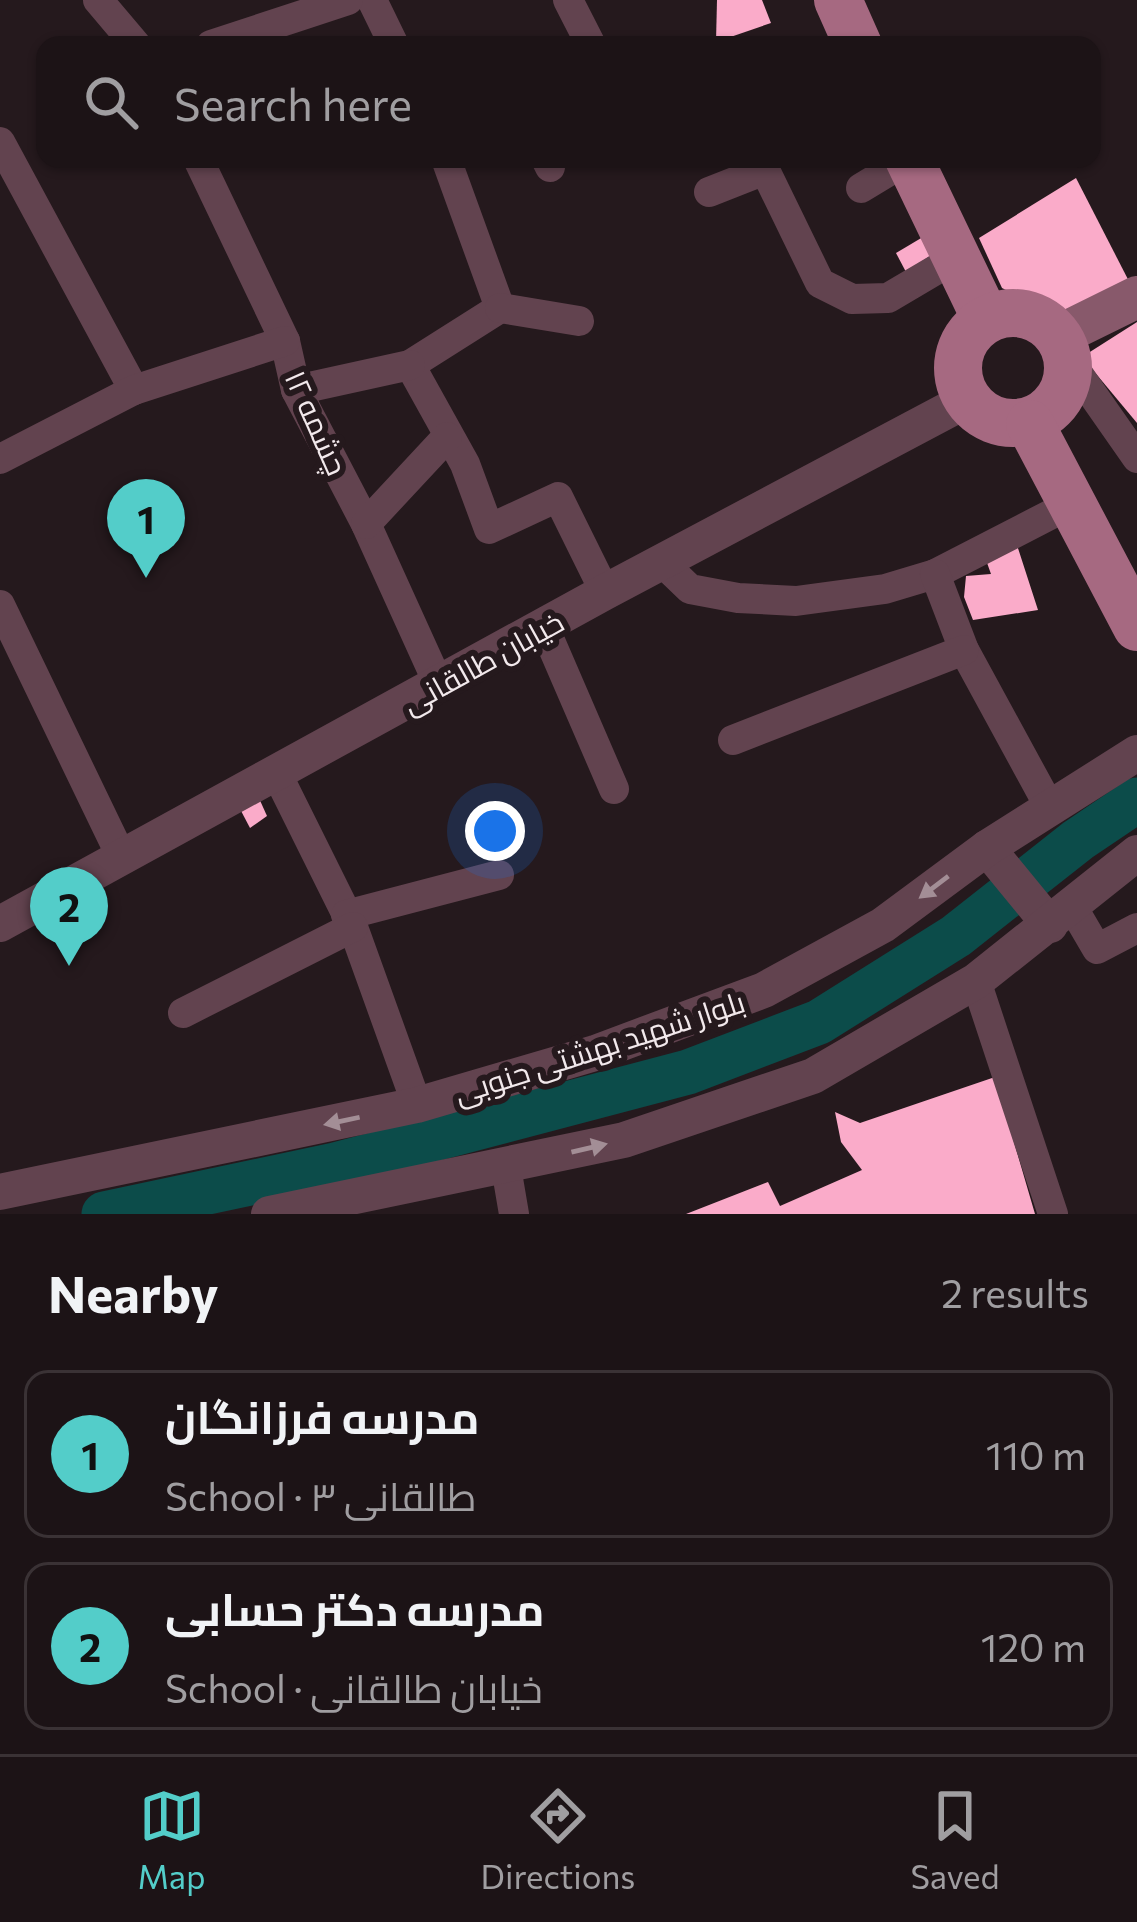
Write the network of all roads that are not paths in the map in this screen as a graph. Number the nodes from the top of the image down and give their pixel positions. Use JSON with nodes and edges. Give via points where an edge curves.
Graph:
{"nodes":[{"id":1,"x":98,"y":0,"type":"edge"},
{"id":2,"x":348,"y":0,"type":"edge"},
{"id":3,"x":372,"y":0,"type":"edge"},
{"id":4,"x":568,"y":0,"type":"edge"},
{"id":5,"x":838,"y":0,"type":"edge"},
{"id":6,"x":307,"y":5,"type":"edge"},
{"id":7,"x":128,"y":36,"type":"edge"},
{"id":8,"x":274,"y":36,"type":"edge"},
{"id":9,"x":390,"y":36,"type":"edge"},
{"id":10,"x":586,"y":36,"type":"edge"},
{"id":11,"x":854,"y":36,"type":"edge"},
{"id":12,"x":0,"y":142,"type":"edge"},
{"id":13,"x":202,"y":168,"type":"edge"},
{"id":14,"x":449,"y":168,"type":"edge"},
{"id":15,"x":894,"y":168,"type":"edge"},
{"id":16,"x":913,"y":168,"type":"edge"},
{"id":17,"x":861,"y":188,"type":"dead end"},
{"id":18,"x":710,"y":192,"type":"dead end"},
{"id":19,"x":954,"y":259,"type":"junction"},
{"id":20,"x":1137,"y":297,"type":"edge"},
{"id":21,"x":500,"y":308,"type":"junction"},
{"id":22,"x":985,"y":317,"type":"junction"},
{"id":23,"x":579,"y":321,"type":"dead end"},
{"id":24,"x":285,"y":340,"type":"junction"},
{"id":25,"x":1062,"y":345,"type":"junction"},
{"id":26,"x":410,"y":365,"type":"junction"},
{"id":27,"x":134,"y":390,"type":"junction"},
{"id":28,"x":296,"y":390,"type":"junction"},
{"id":29,"x":965,"y":401,"type":"junction"},
{"id":30,"x":1030,"y":424,"type":"junction"},
{"id":31,"x":447,"y":437,"type":"junction"},
{"id":32,"x":1137,"y":458,"type":"edge"},
{"id":33,"x":0,"y":459,"type":"edge"},
{"id":34,"x":1070,"y":504,"type":"junction"},
{"id":35,"x":366,"y":524,"type":"junction"},
{"id":36,"x":664,"y":564,"type":"junction"},
{"id":37,"x":935,"y":574,"type":"junction"},
{"id":38,"x":605,"y":592,"type":"junction"},
{"id":39,"x":1130,"y":595,"type":"edge"},
{"id":40,"x":0,"y":605,"type":"edge"},
{"id":41,"x":544,"y":627,"type":"junction"},
{"id":42,"x":964,"y":650,"type":"junction"},
{"id":43,"x":440,"y":685,"type":"junction"},
{"id":44,"x":733,"y":740,"type":"dead end"},
{"id":45,"x":1137,"y":753,"type":"edge"},
{"id":46,"x":277,"y":774,"type":"junction"},
{"id":47,"x":614,"y":789,"type":"dead end"},
{"id":48,"x":1049,"y":806,"type":"junction"},
{"id":49,"x":987,"y":848,"type":"junction"},
{"id":50,"x":1137,"y":854,"type":"edge"},
{"id":51,"x":122,"y":858,"type":"junction"},
{"id":52,"x":499,"y":875,"type":"dead end"},
{"id":53,"x":1062,"y":916,"type":"junction"},
{"id":54,"x":349,"y":921,"type":"junction"},
{"id":55,"x":0,"y":924,"type":"edge"},
{"id":56,"x":1137,"y":928,"type":"edge"},
{"id":57,"x":976,"y":981,"type":"junction"},
{"id":58,"x":183,"y":1013,"type":"dead end"},
{"id":59,"x":417,"y":1105,"type":"junction"},
{"id":60,"x":506,"y":1167,"type":"junction"},
{"id":61,"x":0,"y":1192,"type":"edge"},
{"id":62,"x":382,"y":1203,"type":"edge"},
{"id":63,"x":269,"y":1214,"type":"edge"},
{"id":64,"x":514,"y":1214,"type":"edge"},
{"id":65,"x":1053,"y":1214,"type":"edge"}],
"edges":[{"from":1,"to":7,"type":"street"},
{"from":2,"to":6,"type":"street"},
{"from":3,"to":9,"type":"street"},
{"from":4,"to":10,"type":"street"},
{"from":5,"to":11,"type":"main road"},
{"from":6,"to":8,"type":"street"},
{"from":12,"to":27,"type":"street"},
{"from":13,"to":24,"type":"street","name":"چشمه ۱۲"},
{"from":14,"to":21,"type":"street"},
{"from":15,"to":17,"type":"street"},
{"from":16,"to":19,"type":"main road"},
{"from":18,"to":19,"type":"street","via":[[765,170],[820,283],[853,299],[888,298]]},
{"from":19,"to":22,"type":"main road"},
{"from":20,"to":25,"type":"main road"},
{"from":21,"to":23,"type":"street"},
{"from":21,"to":26,"type":"street"},
{"from":22,"to":25,"type":"main road","via":[[1033,316]]},
{"from":22,"to":29,"type":"main road","via":[[961,357]]},
{"from":24,"to":27,"type":"street"},
{"from":24,"to":28,"type":"street","name":"چشمه ۱۲"},
{"from":25,"to":30,"type":"main road","via":[[1060,396]]},
{"from":25,"to":32,"type":"street"},
{"from":26,"to":28,"type":"street"},
{"from":26,"to":31,"type":"street"},
{"from":27,"to":33,"type":"street"},
{"from":28,"to":35,"type":"street","name":"چشمه ۱۲"},
{"from":29,"to":30,"type":"main road","via":[[998,423]]},
{"from":29,"to":36,"type":"street","name":"خیابان طالقانی"},
{"from":30,"to":34,"type":"main road"},
{"from":31,"to":35,"type":"street"},
{"from":31,"to":38,"type":"street","via":[[489,529],[558,497]]},
{"from":34,"to":37,"type":"street"},
{"from":34,"to":39,"type":"main road"},
{"from":35,"to":43,"type":"street","name":"چشمه ۱۲"},
{"from":36,"to":37,"type":"street","via":[[689,589],[796,601]]},
{"from":36,"to":38,"type":"street","name":"خیابان طالقانی"},
{"from":37,"to":42,"type":"street"},
{"from":38,"to":41,"type":"street","name":"خیابان طالقانی"},
{"from":40,"to":51,"type":"street"},
{"from":41,"to":43,"type":"street","name":"خیابان طالقانی"},
{"from":41,"to":47,"type":"street"},
{"from":42,"to":44,"type":"street"},
{"from":42,"to":48,"type":"street"},
{"from":43,"to":46,"type":"street","name":"خیابان طالقانی"},
{"from":45,"to":48,"type":"street","name":"بلوار شهید بهشتی جنوبی"},
{"from":46,"to":51,"type":"street","name":"خیابان طالقانی"},
{"from":46,"to":54,"type":"street"},
{"from":48,"to":49,"type":"street","name":"بلوار شهید بهشتی جنوبی"},
{"from":49,"to":53,"type":"street"},
{"from":49,"to":59,"type":"street","name":"بلوار شهید بهشتی جنوبی","one_way":true,"via":[[884,926],[764,990],[595,1053]]},
{"from":50,"to":53,"type":"street"},
{"from":51,"to":55,"type":"street","name":"خیابان طالقانی"},
{"from":52,"to":54,"type":"street"},
{"from":53,"to":56,"type":"street","via":[[1097,949]]},
{"from":53,"to":57,"type":"street"},
{"from":54,"to":58,"type":"street"},
{"from":54,"to":59,"type":"street"},
{"from":60,"to":57,"type":"street","one_way":true,"via":[[624,1140],[813,1076]]},
{"from":57,"to":65,"type":"street"},
{"from":59,"to":61,"type":"street","name":"بلوار شهید بهشتی جنوبی","one_way":true},
{"from":60,"to":62,"type":"street"},
{"from":60,"to":64,"type":"street"},
{"from":62,"to":63,"type":"street"}]}
